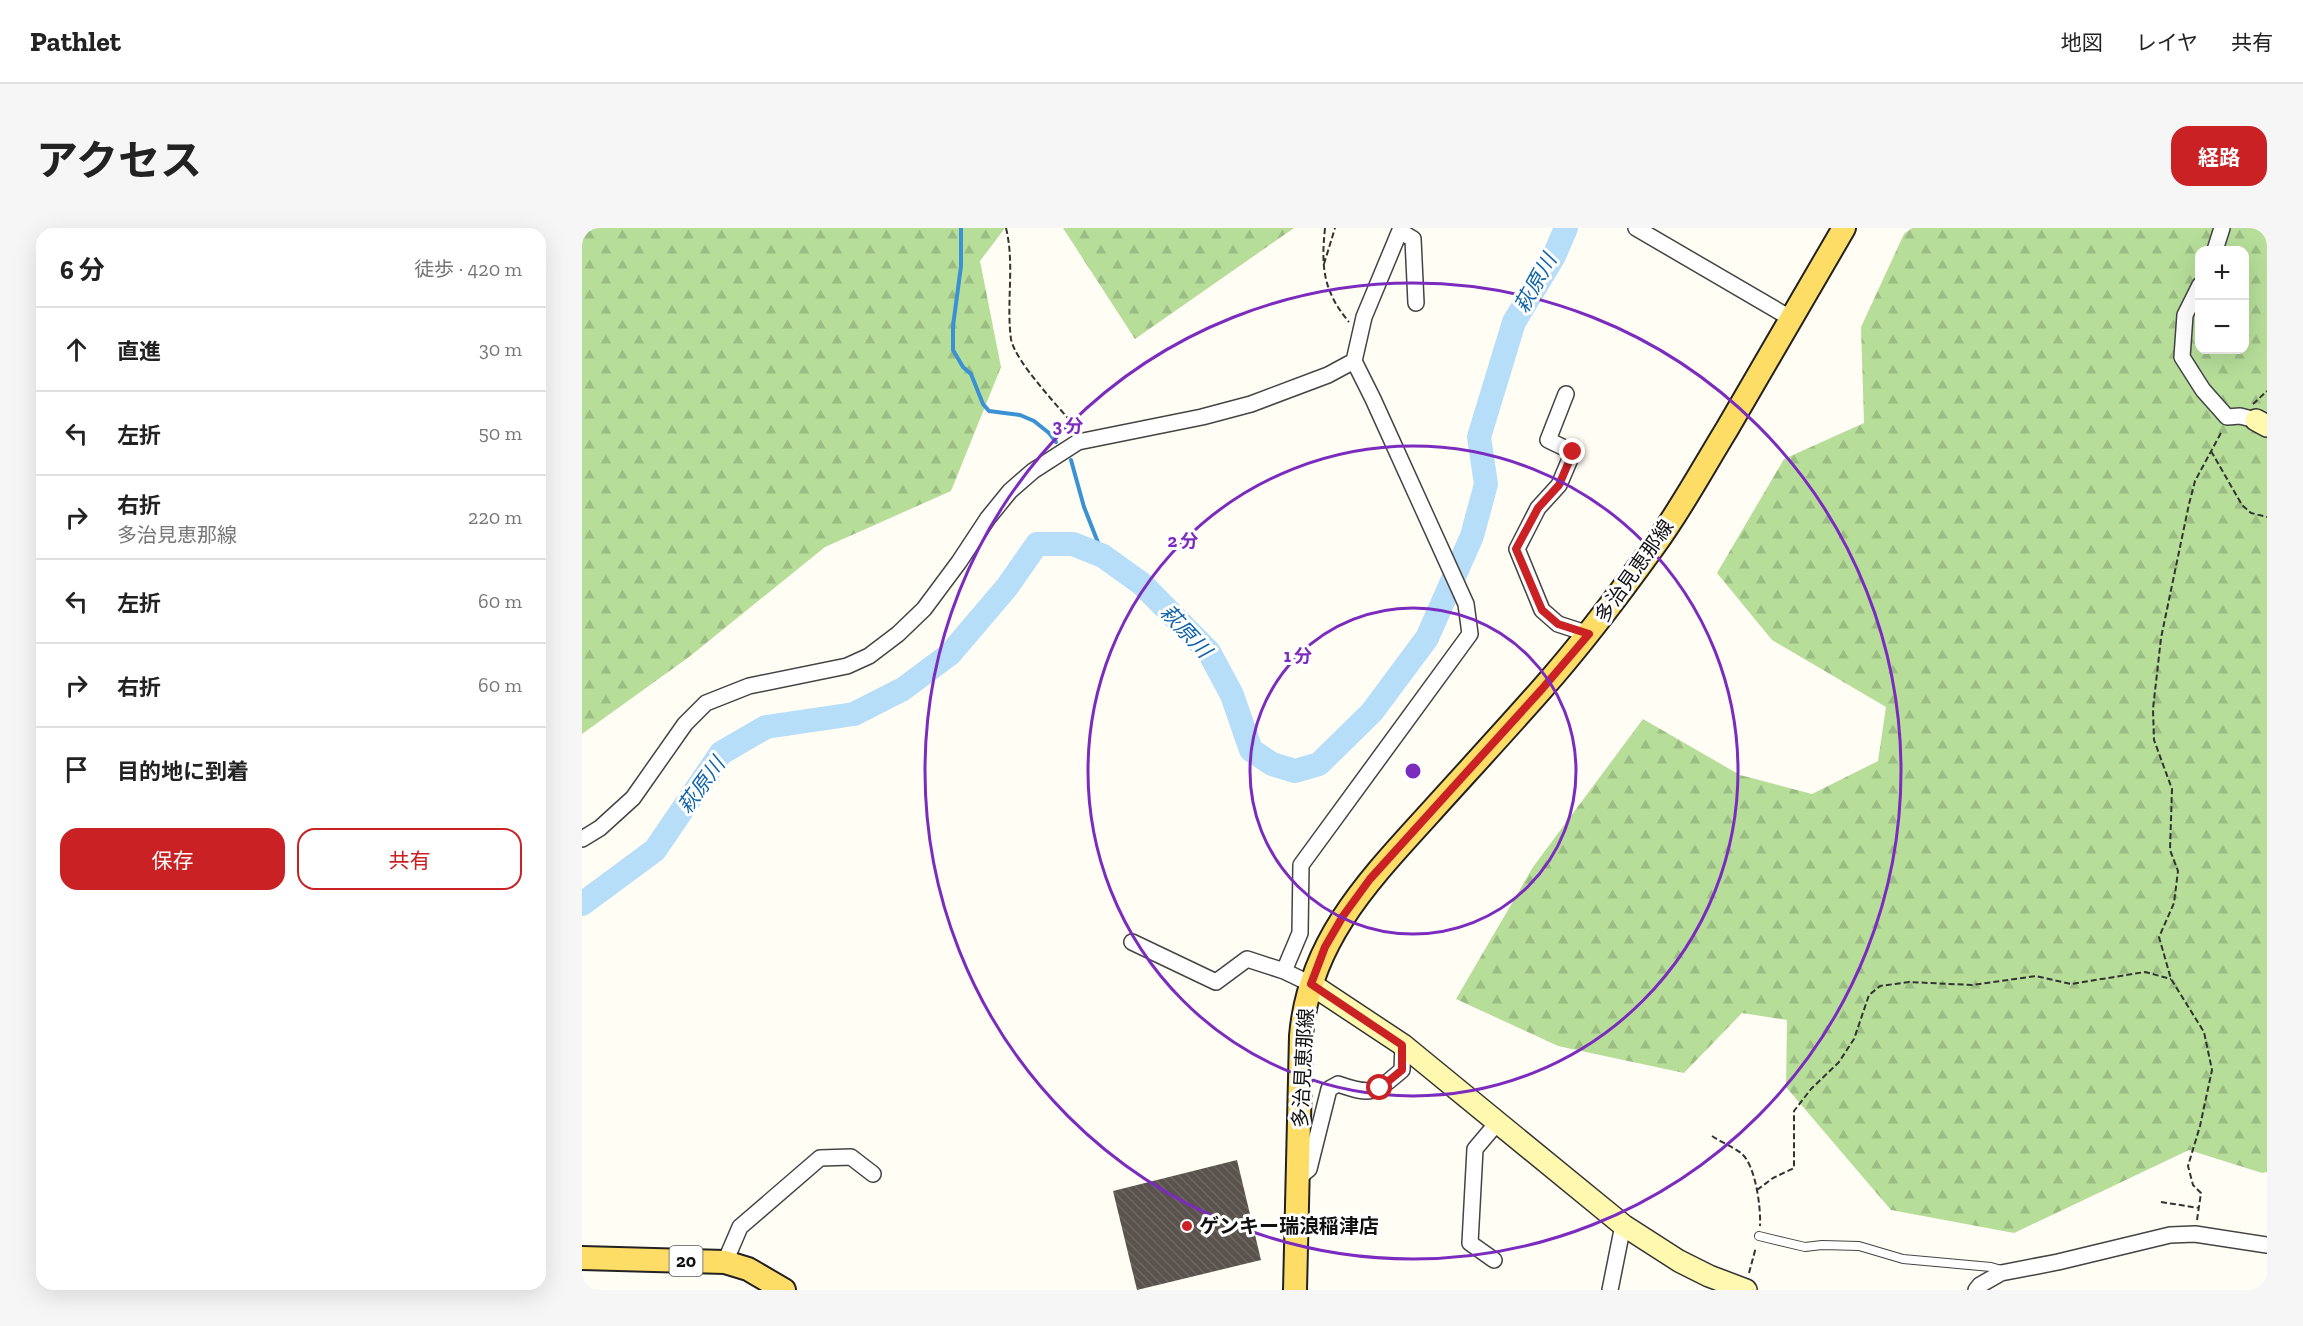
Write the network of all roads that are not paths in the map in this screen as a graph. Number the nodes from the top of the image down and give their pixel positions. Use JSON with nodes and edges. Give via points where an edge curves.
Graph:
{"nodes":[{"id":1,"x":1636,"y":228,"type":"edge"},
{"id":2,"x":1844,"y":228,"type":"edge"},
{"id":3,"x":2222,"y":228,"type":"edge"},
{"id":4,"x":1400,"y":230,"type":"edge"},
{"id":5,"x":2216,"y":246,"type":"edge"},
{"id":6,"x":2195,"y":294,"type":"edge"},
{"id":7,"x":1416,"y":303,"type":"dead end"},
{"id":8,"x":1792,"y":319,"type":"junction"},
{"id":9,"x":1354,"y":361,"type":"junction"},
{"id":10,"x":1566,"y":394,"type":"dead end"},
{"id":11,"x":2261,"y":423,"type":"edge"},
{"id":12,"x":1589,"y":634,"type":"junction"},
{"id":13,"x":582,"y":839,"type":"edge"},
{"id":14,"x":1132,"y":942,"type":"dead end"},
{"id":15,"x":1284,"y":971,"type":"junction"},
{"id":16,"x":1311,"y":984,"type":"junction"},
{"id":17,"x":1402,"y":1045,"type":"junction"},
{"id":18,"x":1497,"y":1123,"type":"junction"},
{"id":19,"x":873,"y":1174,"type":"dead end"},
{"id":20,"x":1298,"y":1178,"type":"junction"},
{"id":21,"x":1623,"y":1225,"type":"junction"},
{"id":22,"x":1759,"y":1236,"type":"road end"},
{"id":23,"x":2267,"y":1245,"type":"edge"},
{"id":24,"x":582,"y":1258,"type":"edge"},
{"id":25,"x":1494,"y":1260,"type":"dead end"},
{"id":26,"x":725,"y":1262,"type":"junction"},
{"id":27,"x":2008,"y":1272,"type":"junction"},
{"id":28,"x":1708,"y":1283,"type":"edge"},
{"id":29,"x":784,"y":1290,"type":"edge"},
{"id":30,"x":1295,"y":1290,"type":"edge"},
{"id":31,"x":1610,"y":1290,"type":"edge"},
{"id":32,"x":1745,"y":1290,"type":"edge"},
{"id":33,"x":1976,"y":1290,"type":"edge"}],
"edges":[{"from":1,"to":8,"type":"street"},
{"from":2,"to":8,"type":"main road","name":"多治見恵那線"},
{"from":3,"to":5,"type":"street"},
{"from":4,"to":7,"type":"street","via":[[1413,239]]},
{"from":4,"to":9,"type":"street","via":[[1364,317]]},
{"from":6,"to":11,"type":"street","via":[[2185,315],[2182,357],[2227,417],[2240,416]]},
{"from":8,"to":12,"type":"main road","name":"多治見恵那線","via":[[1656,543]]},
{"from":9,"to":13,"type":"street","via":[[1251,404],[1078,442],[1010,491],[924,609],[898,634],[869,656],[847,666],[749,686],[706,703],[685,724],[633,798]]},
{"from":9,"to":15,"type":"street","via":[[1466,604],[1470,634],[1300,865],[1300,933]]},
{"from":10,"to":12,"type":"street","via":[[1548,440],[1573,452],[1559,485],[1538,508],[1516,549],[1542,610],[1558,624]]},
{"from":12,"to":16,"type":"main road","name":"多治見恵那線","via":[[1370,879],[1325,947]]},
{"from":14,"to":15,"type":"street","via":[[1216,982],[1247,959]]},
{"from":15,"to":16,"type":"street"},
{"from":16,"to":17,"type":"street"},
{"from":16,"to":20,"type":"main road","name":"多治見恵那線","via":[[1301,1036]]},
{"from":17,"to":18,"type":"street"},
{"from":17,"to":20,"type":"street","via":[[1402,1070],[1380,1088],[1361,1092],[1338,1084],[1329,1089],[1309,1169]]},
{"from":18,"to":21,"type":"street"},
{"from":18,"to":25,"type":"street","via":[[1475,1149],[1470,1243]]},
{"from":19,"to":26,"type":"street","via":[[851,1157],[820,1158],[740,1227]]},
{"from":20,"to":30,"type":"main road","name":"多治見恵那線"},
{"from":21,"to":28,"type":"street"},
{"from":21,"to":31,"type":"street"},
{"from":22,"to":27,"type":"lane","via":[[1805,1247],[1859,1246],[1903,1259],[1991,1266]]},
{"from":23,"to":27,"type":"street","via":[[2195,1234],[2170,1235]]},
{"from":24,"to":26,"type":"main road","number":"20"},
{"from":26,"to":29,"type":"main road","number":"20","via":[[748,1269]]},
{"from":27,"to":33,"type":"street"},
{"from":28,"to":32,"type":"street"}]}
